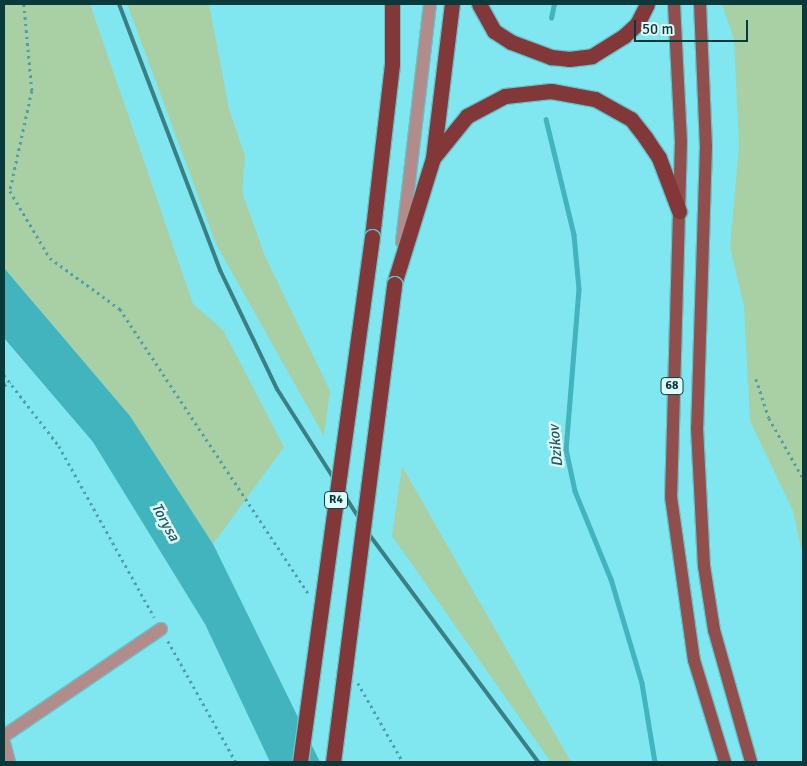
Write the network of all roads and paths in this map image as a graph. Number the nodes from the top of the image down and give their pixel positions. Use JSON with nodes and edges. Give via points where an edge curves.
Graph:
{"nodes":[{"id":1,"x":24,"y":4,"type":"edge"},
{"id":2,"x":385,"y":4,"type":"edge"},
{"id":3,"x":392,"y":4,"type":"edge"},
{"id":4,"x":400,"y":4,"type":"edge"},
{"id":5,"x":430,"y":4,"type":"edge"},
{"id":6,"x":452,"y":4,"type":"edge"},
{"id":7,"x":479,"y":4,"type":"edge"},
{"id":8,"x":646,"y":4,"type":"edge"},
{"id":9,"x":674,"y":4,"type":"edge"},
{"id":10,"x":700,"y":4,"type":"edge"},
{"id":11,"x":392,"y":64,"type":"junction"},
{"id":12,"x":433,"y":158,"type":"junction"},
{"id":13,"x":679,"y":211,"type":"junction"},
{"id":14,"x":394,"y":284,"type":"junction"},
{"id":15,"x":4,"y":375,"type":"edge"},
{"id":16,"x":756,"y":379,"type":"dead end"},
{"id":17,"x":11,"y":382,"type":"junction"},
{"id":18,"x":4,"y":385,"type":"edge"},
{"id":19,"x":803,"y":478,"type":"edge"},
{"id":20,"x":294,"y":569,"type":"dead end"},
{"id":21,"x":160,"y":629,"type":"junction"},
{"id":22,"x":4,"y":736,"type":"edge"},
{"id":23,"x":4,"y":743,"type":"edge"},
{"id":24,"x":9,"y":762,"type":"edge"},
{"id":25,"x":236,"y":762,"type":"edge"},
{"id":26,"x":300,"y":762,"type":"edge"},
{"id":27,"x":333,"y":762,"type":"edge"},
{"id":28,"x":725,"y":762,"type":"edge"},
{"id":29,"x":751,"y":762,"type":"edge"}],
"edges":[{"from":1,"to":20,"type":"path","via":[[32,91],[10,191],[50,258],[120,309]]},
{"from":2,"to":11,"type":"highway"},
{"from":3,"to":11,"type":"highway"},
{"from":4,"to":11,"type":"lane","number":"R4"},
{"from":5,"to":14,"type":"lane","number":"R4"},
{"from":6,"to":12,"type":"highway"},
{"from":7,"to":8,"type":"highway","via":[[494,31],[511,42],[569,59],[592,56],[624,36],[637,24]]},
{"from":9,"to":13,"type":"main road","number":"68","via":[[680,93]]},
{"from":10,"to":29,"type":"main road","number":"68","via":[[706,146],[697,428],[704,566],[714,630]]},
{"from":11,"to":26,"type":"highway","number":"R4","bridge":true,"via":[[372,237]]},
{"from":12,"to":13,"type":"highway","via":[[467,116],[505,96],[551,91],[595,99],[631,119],[645,137],[659,158]]},
{"from":12,"to":14,"type":"highway"},
{"from":13,"to":28,"type":"main road","number":"68","via":[[671,497],[694,660]]},
{"from":14,"to":27,"type":"highway","number":"R4","bridge":true},
{"from":15,"to":17,"type":"path"},
{"from":16,"to":19,"type":"path","via":[[769,418]]},
{"from":17,"to":18,"type":"path"},
{"from":17,"to":21,"type":"path","via":[[59,446]]},
{"from":21,"to":22,"type":"lane"},
{"from":21,"to":25,"type":"path","via":[[204,699]]},
{"from":23,"to":24,"type":"lane"}]}
